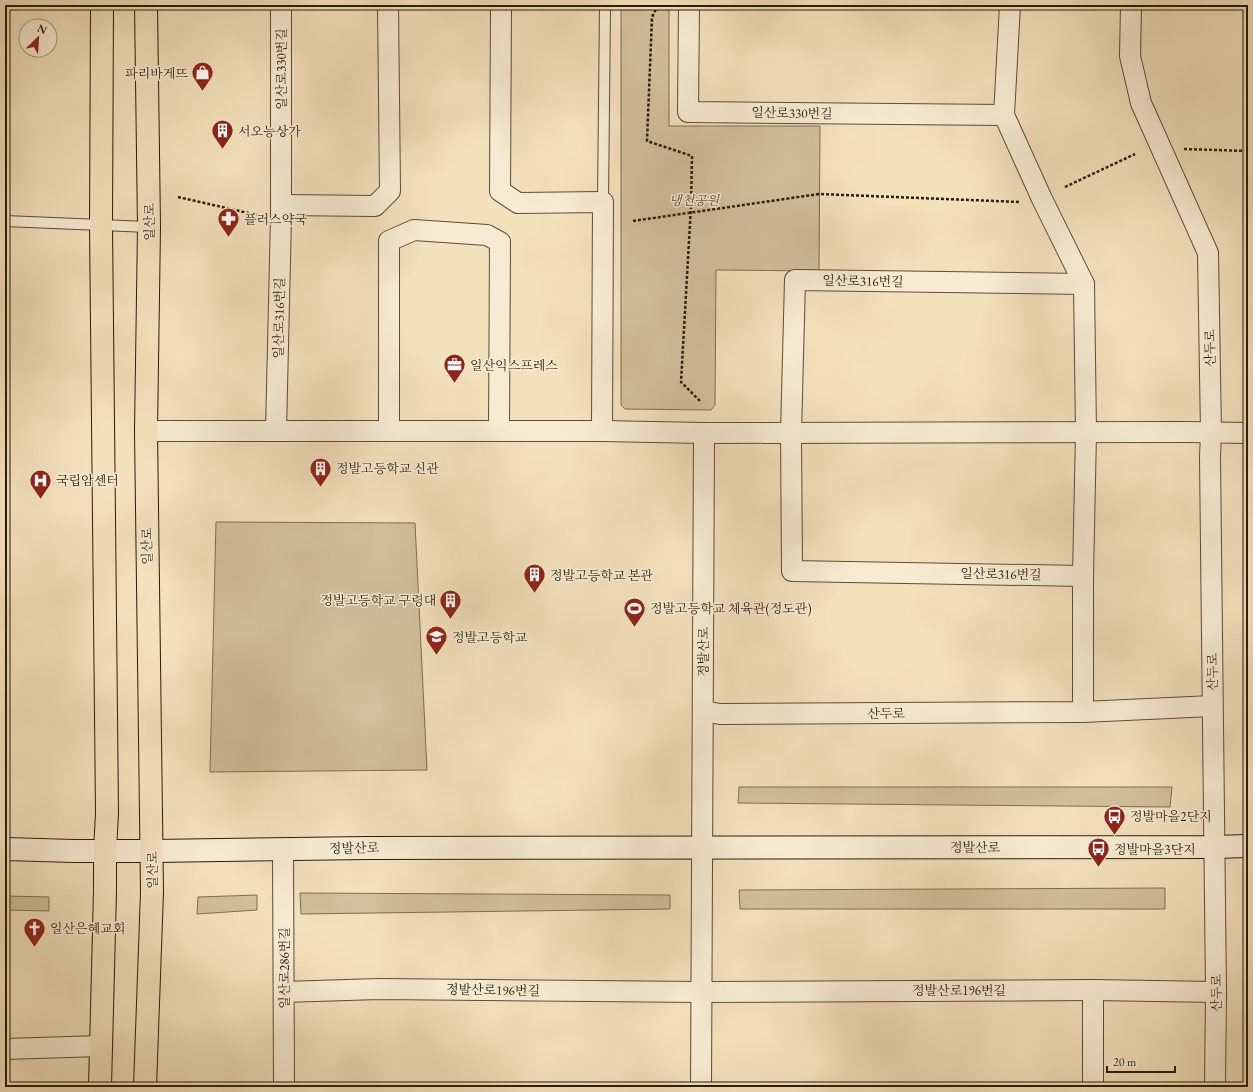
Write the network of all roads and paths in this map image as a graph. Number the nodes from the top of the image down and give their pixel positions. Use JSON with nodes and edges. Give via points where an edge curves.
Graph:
{"nodes":[{"id":1,"x":102,"y":5,"type":"edge"},
{"id":2,"x":146,"y":5,"type":"edge"},
{"id":3,"x":281,"y":5,"type":"edge"},
{"id":4,"x":388,"y":5,"type":"edge"},
{"id":5,"x":501,"y":5,"type":"edge"},
{"id":6,"x":605,"y":5,"type":"edge"},
{"id":7,"x":658,"y":5,"type":"edge"},
{"id":8,"x":689,"y":5,"type":"edge"},
{"id":9,"x":1010,"y":5,"type":"edge"},
{"id":10,"x":1130,"y":5,"type":"edge"},
{"id":11,"x":1004,"y":115,"type":"junction"},
{"id":12,"x":1183,"y":148,"type":"dead end"},
{"id":13,"x":1248,"y":151,"type":"edge"},
{"id":14,"x":1135,"y":154,"type":"dead end"},
{"id":15,"x":1065,"y":187,"type":"dead end"},
{"id":16,"x":178,"y":197,"type":"dead end"},
{"id":17,"x":604,"y":202,"type":"junction"},
{"id":18,"x":1020,"y":202,"type":"dead end"},
{"id":19,"x":281,"y":205,"type":"junction"},
{"id":20,"x":690,"y":213,"type":"junction"},
{"id":21,"x":257,"y":216,"type":"dead end"},
{"id":22,"x":5,"y":221,"type":"edge"},
{"id":23,"x":633,"y":221,"type":"dead end"},
{"id":24,"x":101,"y":225,"type":"junction"},
{"id":25,"x":149,"y":227,"type":"junction"},
{"id":26,"x":1084,"y":284,"type":"junction"},
{"id":27,"x":701,"y":402,"type":"dead end"},
{"id":28,"x":146,"y":431,"type":"junction"},
{"id":29,"x":276,"y":431,"type":"junction"},
{"id":30,"x":389,"y":431,"type":"junction"},
{"id":31,"x":499,"y":431,"type":"junction"},
{"id":32,"x":602,"y":431,"type":"junction"},
{"id":33,"x":704,"y":433,"type":"junction"},
{"id":34,"x":791,"y":433,"type":"junction"},
{"id":35,"x":1086,"y":433,"type":"junction"},
{"id":36,"x":1211,"y":433,"type":"junction"},
{"id":37,"x":1248,"y":433,"type":"edge"},
{"id":38,"x":1083,"y":576,"type":"junction"},
{"id":39,"x":1212,"y":706,"type":"junction"},
{"id":40,"x":703,"y":711,"type":"junction"},
{"id":41,"x":1083,"y":712,"type":"junction"},
{"id":42,"x":1248,"y":846,"type":"edge"},
{"id":43,"x":702,"y":847,"type":"junction"},
{"id":44,"x":1214,"y":847,"type":"junction"},
{"id":45,"x":5,"y":849,"type":"edge"},
{"id":46,"x":283,"y":850,"type":"junction"},
{"id":47,"x":105,"y":851,"type":"junction"},
{"id":48,"x":152,"y":851,"type":"junction"},
{"id":49,"x":1093,"y":990,"type":"junction"},
{"id":50,"x":284,"y":992,"type":"junction"},
{"id":51,"x":702,"y":992,"type":"junction"},
{"id":52,"x":1216,"y":992,"type":"junction"},
{"id":53,"x":101,"y":1046,"type":"junction"},
{"id":54,"x":5,"y":1049,"type":"edge"},
{"id":55,"x":100,"y":1087,"type":"edge"},
{"id":56,"x":146,"y":1087,"type":"edge"},
{"id":57,"x":284,"y":1087,"type":"edge"},
{"id":58,"x":701,"y":1087,"type":"edge"},
{"id":59,"x":1093,"y":1087,"type":"edge"},
{"id":60,"x":1215,"y":1087,"type":"edge"}],
"edges":[{"from":1,"to":24,"type":"main road"},
{"from":2,"to":25,"type":"main road","name":"일산로"},
{"from":3,"to":19,"type":"street","name":"일산로330번길"},
{"from":4,"to":19,"type":"street","via":[[390,191],[375,206]]},
{"from":5,"to":17,"type":"street","via":[[500,191],[518,203]]},
{"from":6,"to":17,"type":"lane"},
{"from":7,"to":20,"type":"path","via":[[652,17],[647,141],[692,156]]},
{"from":8,"to":11,"type":"street","name":"일산로330번길","via":[[688,112]]},
{"from":9,"to":11,"type":"street"},
{"from":10,"to":36,"type":"street","name":"산두로","via":[[1130,56],[1141,103],[1208,253]]},
{"from":11,"to":26,"type":"street"},
{"from":12,"to":13,"type":"path"},
{"from":14,"to":15,"type":"path"},
{"from":16,"to":21,"type":"path"},
{"from":17,"to":32,"type":"street"},
{"from":18,"to":20,"type":"path","via":[[819,194]]},
{"from":19,"to":29,"type":"street","name":"일산로316번길"},
{"from":20,"to":23,"type":"path"},
{"from":20,"to":27,"type":"path","via":[[681,382]]},
{"from":22,"to":24,"type":"lane"},
{"from":24,"to":25,"type":"lane"},
{"from":24,"to":47,"type":"main road","via":[[107,813]]},
{"from":25,"to":28,"type":"main road","name":"일산로"},
{"from":26,"to":34,"type":"street","name":"일산로316번길","via":[[795,280]]},
{"from":26,"to":35,"type":"street"},
{"from":28,"to":29,"type":"street"},
{"from":28,"to":48,"type":"main road","name":"일산로"},
{"from":29,"to":30,"type":"street"},
{"from":30,"to":31,"type":"street"},
{"from":30,"to":31,"type":"street","via":[[389,241],[414,230],[487,235],[500,242]]},
{"from":31,"to":32,"type":"street"},
{"from":32,"to":33,"type":"street"},
{"from":33,"to":34,"type":"street"},
{"from":33,"to":40,"type":"street","name":"정발산로"},
{"from":34,"to":35,"type":"street"},
{"from":34,"to":38,"type":"street","name":"일산로316번길","via":[[792,571]]},
{"from":35,"to":36,"type":"street"},
{"from":35,"to":38,"type":"street"},
{"from":36,"to":37,"type":"street"},
{"from":36,"to":39,"type":"street","name":"산두로"},
{"from":38,"to":41,"type":"street"},
{"from":39,"to":41,"type":"street","name":"산두로"},
{"from":39,"to":44,"type":"street","name":"산두로"},
{"from":40,"to":41,"type":"street","name":"산두로","via":[[720,714]]},
{"from":40,"to":43,"type":"street","name":"정발산로"},
{"from":42,"to":44,"type":"main road","name":"정발산로"},
{"from":43,"to":44,"type":"main road","name":"정발산로"},
{"from":43,"to":46,"type":"main road","name":"정발산로"},
{"from":43,"to":51,"type":"street"},
{"from":44,"to":52,"type":"street","name":"산두로"},
{"from":45,"to":47,"type":"main road","name":"정발산로"},
{"from":46,"to":48,"type":"main road","name":"정발산로"},
{"from":46,"to":50,"type":"street","name":"일산로286번길"},
{"from":47,"to":48,"type":"main road","name":"정발산로"},
{"from":47,"to":53,"type":"main road"},
{"from":48,"to":56,"type":"main road","name":"일산로"},
{"from":49,"to":51,"type":"street","name":"정발산로196번길"},
{"from":49,"to":52,"type":"street","name":"정발산로196번길"},
{"from":49,"to":59,"type":"street"},
{"from":50,"to":51,"type":"street","name":"정발산로196번길","via":[[379,989]]},
{"from":50,"to":57,"type":"street","name":"일산로286번길"},
{"from":51,"to":58,"type":"street"},
{"from":52,"to":60,"type":"street","name":"산두로"},
{"from":53,"to":54,"type":"street"},
{"from":53,"to":55,"type":"main road"}]}
